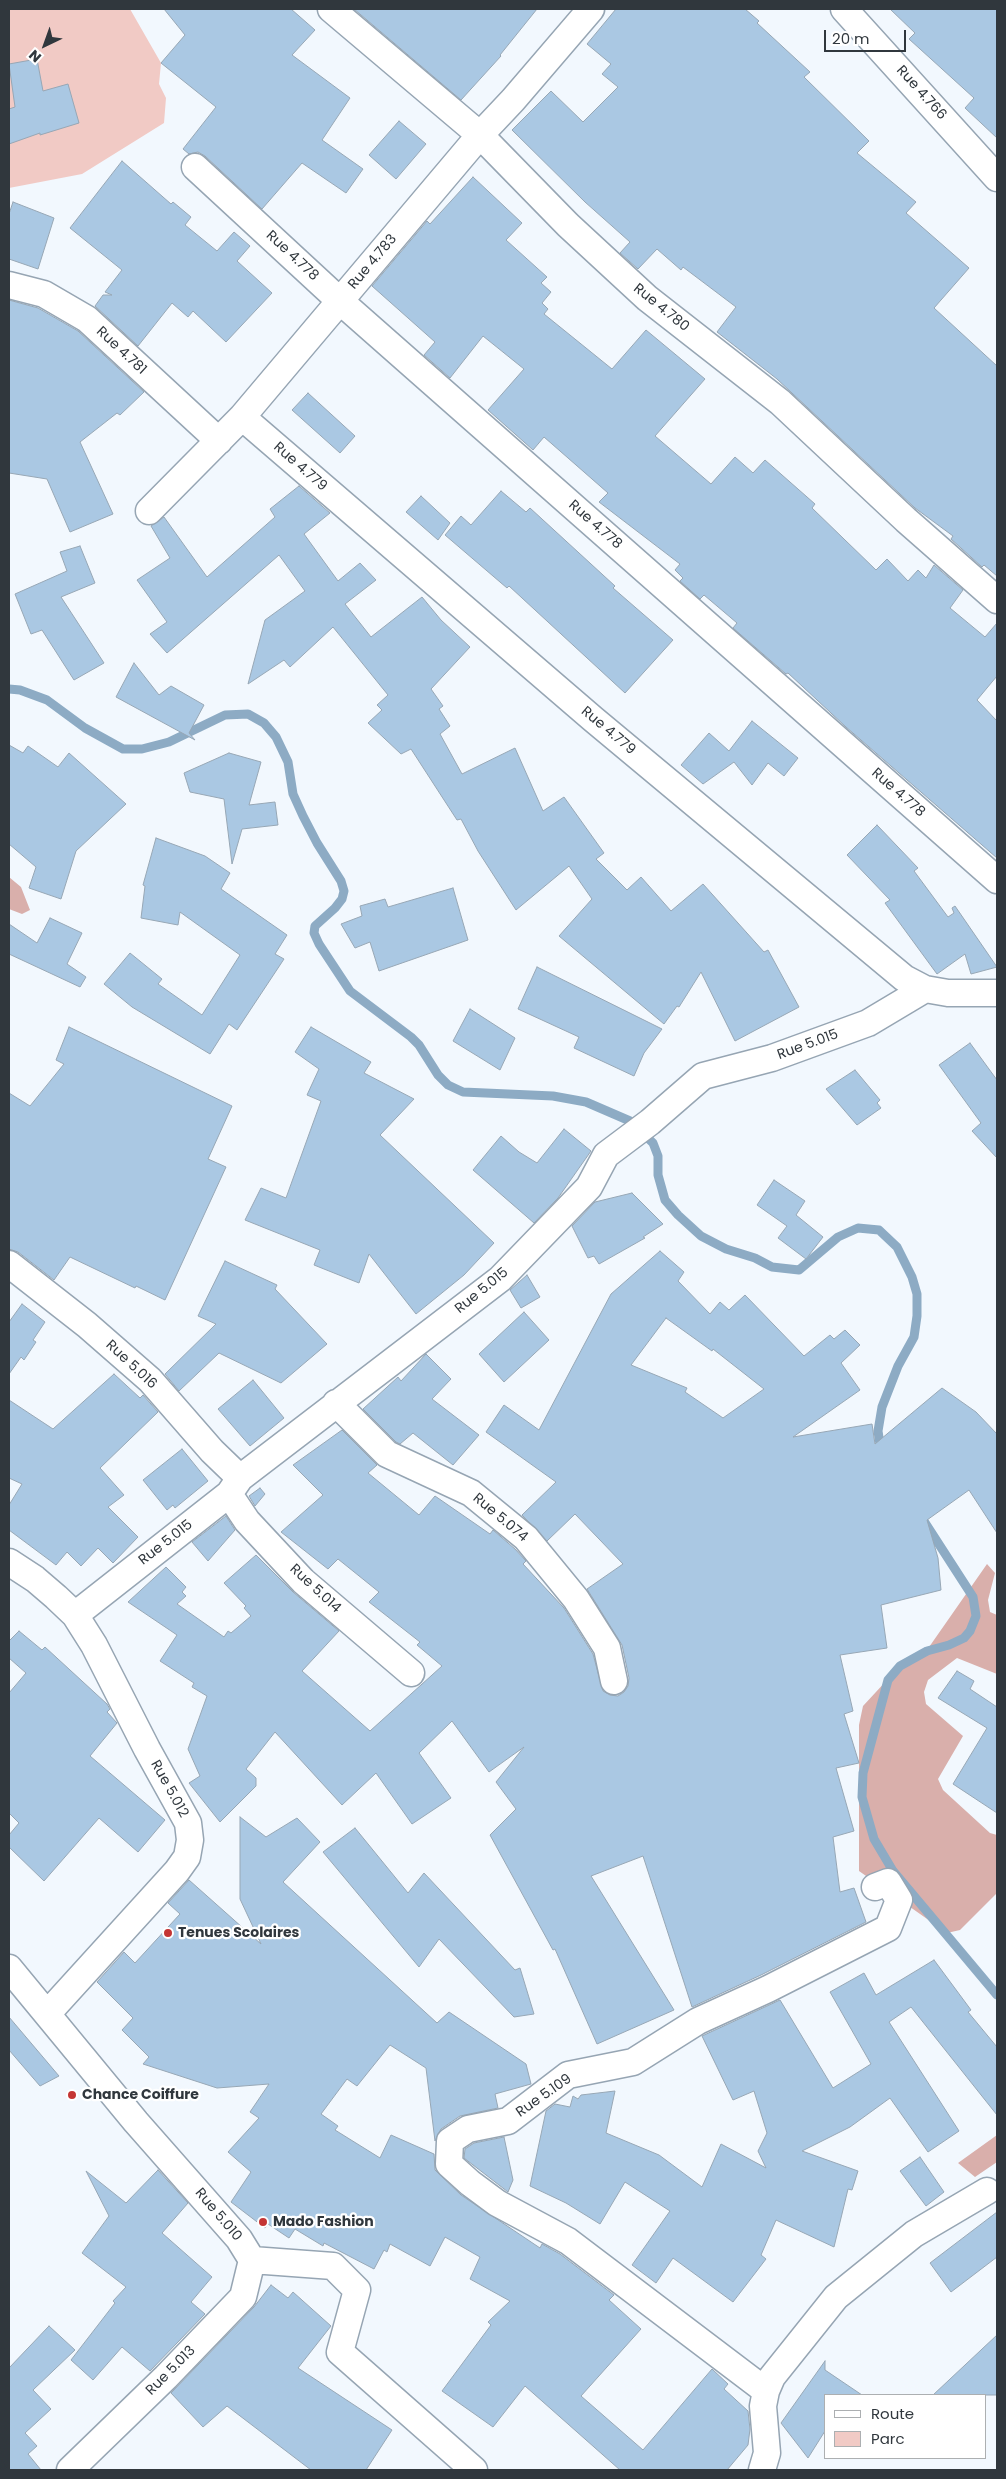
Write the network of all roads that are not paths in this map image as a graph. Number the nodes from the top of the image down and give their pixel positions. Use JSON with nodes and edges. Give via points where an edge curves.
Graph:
{"nodes":[{"id":1,"x":331,"y":9,"type":"edge"},
{"id":2,"x":591,"y":9,"type":"edge"},
{"id":3,"x":844,"y":9,"type":"edge"},
{"id":4,"x":480,"y":135,"type":"junction"},
{"id":5,"x":195,"y":167,"type":"dead end"},
{"id":6,"x":997,"y":178,"type":"edge"},
{"id":7,"x":9,"y":285,"type":"edge"},
{"id":8,"x":340,"y":301,"type":"junction"},
{"id":9,"x":242,"y":417,"type":"junction"},
{"id":10,"x":219,"y":441,"type":"junction"},
{"id":11,"x":149,"y":511,"type":"dead end"},
{"id":12,"x":997,"y":600,"type":"edge"},
{"id":13,"x":997,"y":880,"type":"edge"},
{"id":14,"x":925,"y":989,"type":"junction"},
{"id":15,"x":997,"y":993,"type":"edge"},
{"id":16,"x":9,"y":1264,"type":"edge"},
{"id":17,"x":336,"y":1403,"type":"junction"},
{"id":18,"x":235,"y":1486,"type":"junction"},
{"id":19,"x":9,"y":1562,"type":"edge"},
{"id":20,"x":75,"y":1615,"type":"junction"},
{"id":21,"x":411,"y":1673,"type":"dead end"},
{"id":22,"x":614,"y":1681,"type":"dead end"},
{"id":23,"x":875,"y":1887,"type":"dead end"},
{"id":24,"x":9,"y":1968,"type":"edge"},
{"id":25,"x":48,"y":2014,"type":"junction"},
{"id":26,"x":987,"y":2191,"type":"dead end"},
{"id":27,"x":252,"y":2260,"type":"junction"},
{"id":28,"x":766,"y":2391,"type":"junction"},
{"id":29,"x":70,"y":2470,"type":"edge"},
{"id":30,"x":474,"y":2470,"type":"edge"},
{"id":31,"x":762,"y":2470,"type":"edge"}],
"edges":[{"from":1,"to":4,"type":"street","name":"Rue 4.780"},
{"from":2,"to":4,"type":"street","name":"Rue 4.783"},
{"from":3,"to":6,"type":"street","name":"Rue 4.766"},
{"from":4,"to":8,"type":"street","name":"Rue 4.783"},
{"from":4,"to":12,"type":"street","name":"Rue 4.780","via":[[568,226],[640,291],[780,402]]},
{"from":5,"to":8,"type":"street","name":"Rue 4.778"},
{"from":7,"to":10,"type":"street","name":"Rue 4.781","via":[[44,294],[87,319]]},
{"from":8,"to":9,"type":"street","name":"Rue 4.783"},
{"from":8,"to":13,"type":"street","name":"Rue 4.778"},
{"from":9,"to":10,"type":"street","name":"Rue 4.783"},
{"from":9,"to":14,"type":"street","name":"Rue 4.779","via":[[600,725],[904,978]]},
{"from":10,"to":11,"type":"street","name":"Rue 4.783"},
{"from":14,"to":15,"type":"street","name":"Rue 4.779","via":[[948,993]]},
{"from":14,"to":17,"type":"street","name":"Rue 5.015","via":[[868,1023],[772,1058],[704,1076],[606,1155],[589,1186],[500,1279]]},
{"from":16,"to":18,"type":"street","name":"Rue 5.016","via":[[150,1380],[212,1451]]},
{"from":17,"to":18,"type":"street","name":"Rue 5.015"},
{"from":17,"to":22,"type":"street","name":"Rue 5.074","via":[[387,1454],[471,1493],[526,1538],[576,1599],[607,1648]]},
{"from":18,"to":20,"type":"street","name":"Rue 5.015"},
{"from":18,"to":21,"type":"street","name":"Rue 5.014","via":[[247,1521],[303,1581]]},
{"from":19,"to":20,"type":"street","name":"Rue 5.012","via":[[35,1579]]},
{"from":20,"to":25,"type":"street","name":"Rue 5.012","via":[[188,1823],[190,1840],[187,1857],[177,1871]]},
{"from":23,"to":28,"type":"street","name":"Rue 5.109","via":[[888,1882],[899,1900],[888,1928],[698,2021],[633,2062],[568,2075],[508,2121],[468,2130],[450,2141],[449,2164],[470,2183],[497,2203],[568,2242]]},
{"from":24,"to":25,"type":"street","name":"Rue 5.010"},
{"from":25,"to":27,"type":"street","name":"Rue 5.010","via":[[136,2122],[239,2239]]},
{"from":26,"to":28,"type":"street","via":[[914,2234],[836,2297],[772,2377]]},
{"from":27,"to":29,"type":"street","name":"Rue 5.013","via":[[243,2297]]},
{"from":27,"to":30,"type":"street","via":[[333,2266],[357,2290],[340,2352]]},
{"from":28,"to":31,"type":"street","via":[[762,2406],[767,2453]]}]}
